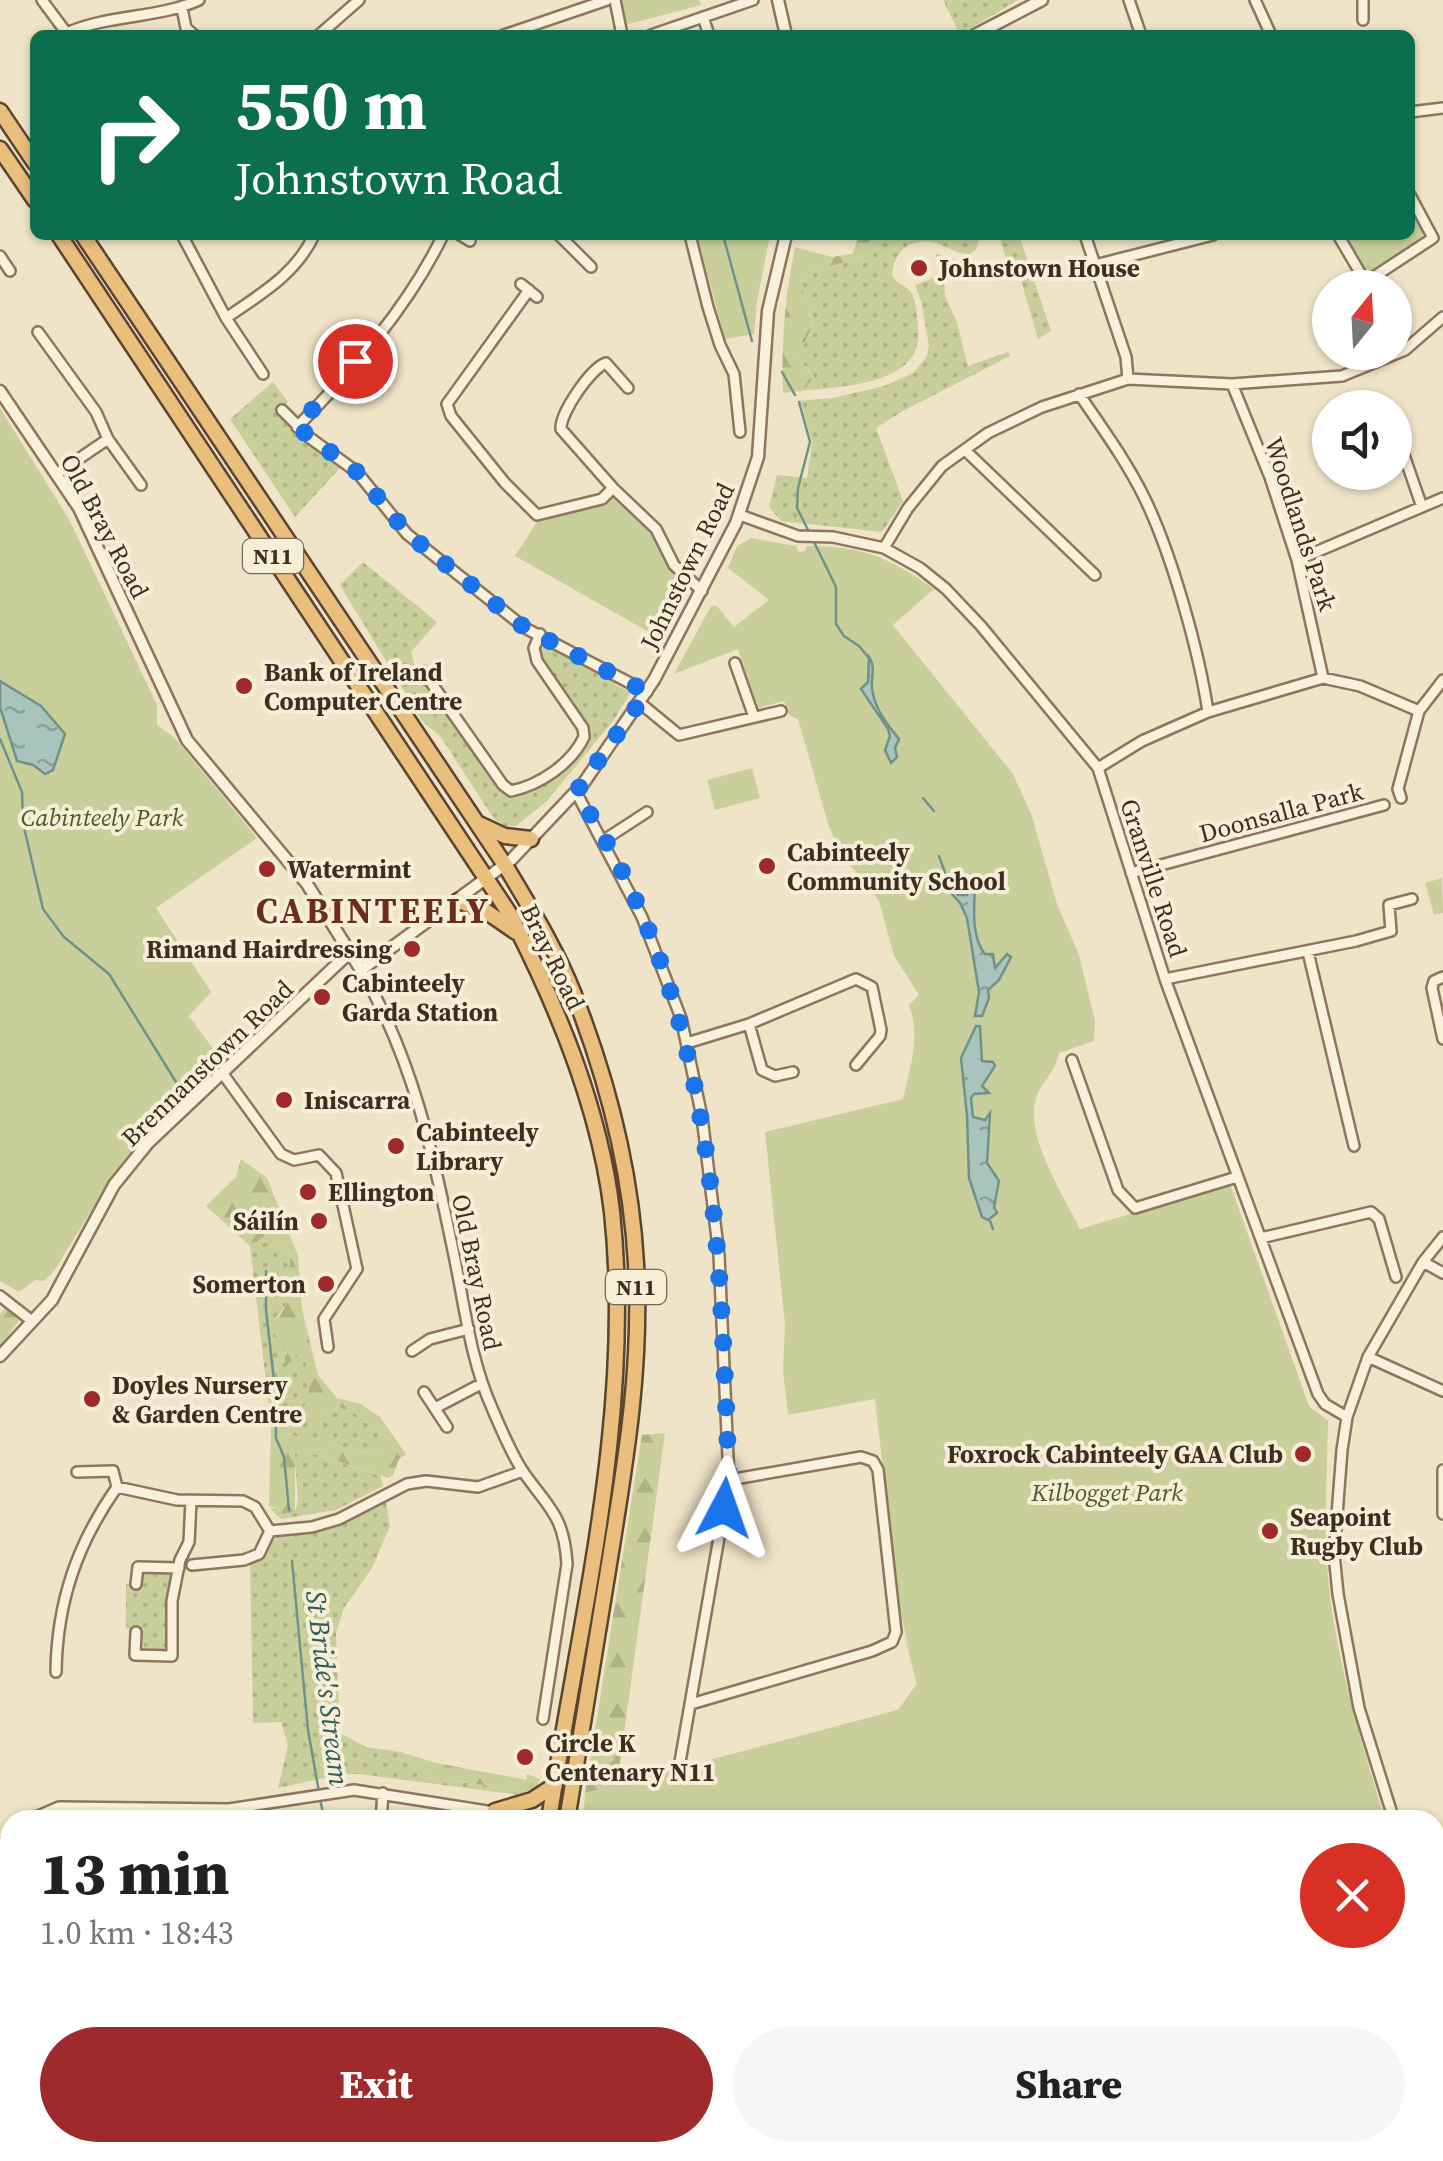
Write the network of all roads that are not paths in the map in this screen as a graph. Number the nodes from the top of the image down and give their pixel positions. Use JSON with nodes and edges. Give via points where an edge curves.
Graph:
{"nodes":[{"id":1,"x":42,"y":0,"type":"edge"},
{"id":2,"x":198,"y":0,"type":"edge"},
{"id":3,"x":359,"y":0,"type":"edge"},
{"id":4,"x":611,"y":0,"type":"edge"},
{"id":5,"x":752,"y":0,"type":"edge"},
{"id":6,"x":778,"y":0,"type":"edge"},
{"id":7,"x":1042,"y":0,"type":"edge"},
{"id":8,"x":1129,"y":0,"type":"edge"},
{"id":9,"x":1255,"y":0,"type":"edge"},
{"id":10,"x":1362,"y":0,"type":"edge"},
{"id":11,"x":182,"y":8,"type":"junction"},
{"id":12,"x":703,"y":17,"type":"junction"},
{"id":13,"x":1363,"y":20,"type":"dead end"},
{"id":14,"x":64,"y":30,"type":"edge"},
{"id":15,"x":75,"y":30,"type":"edge"},
{"id":16,"x":188,"y":30,"type":"edge"},
{"id":17,"x":326,"y":30,"type":"edge"},
{"id":18,"x":519,"y":30,"type":"edge"},
{"id":19,"x":620,"y":30,"type":"edge"},
{"id":20,"x":666,"y":30,"type":"edge"},
{"id":21,"x":707,"y":30,"type":"edge"},
{"id":22,"x":785,"y":30,"type":"edge"},
{"id":23,"x":984,"y":30,"type":"edge"},
{"id":24,"x":1139,"y":30,"type":"edge"},
{"id":25,"x":1269,"y":30,"type":"edge"},
{"id":26,"x":1443,"y":108,"type":"edge"},
{"id":27,"x":0,"y":111,"type":"edge"},
{"id":28,"x":1415,"y":111,"type":"edge"},
{"id":29,"x":0,"y":149,"type":"edge"},
{"id":30,"x":30,"y":156,"type":"edge"},
{"id":31,"x":30,"y":193,"type":"edge"},
{"id":32,"x":1415,"y":204,"type":"edge"},
{"id":33,"x":62,"y":240,"type":"edge"},
{"id":34,"x":86,"y":240,"type":"edge"},
{"id":35,"x":185,"y":240,"type":"edge"},
{"id":36,"x":312,"y":240,"type":"edge"},
{"id":37,"x":440,"y":240,"type":"edge"},
{"id":38,"x":564,"y":240,"type":"edge"},
{"id":39,"x":691,"y":240,"type":"edge"},
{"id":40,"x":785,"y":240,"type":"edge"},
{"id":41,"x":1087,"y":240,"type":"edge"},
{"id":42,"x":1191,"y":240,"type":"edge"},
{"id":43,"x":1341,"y":240,"type":"edge"},
{"id":44,"x":0,"y":256,"type":"edge"},
{"id":45,"x":1095,"y":265,"type":"junction"},
{"id":46,"x":590,"y":268,"type":"dead end"},
{"id":47,"x":1359,"y":270,"type":"edge"},
{"id":48,"x":1389,"y":270,"type":"edge"},
{"id":49,"x":10,"y":271,"type":"dead end"},
{"id":50,"x":529,"y":290,"type":"dead end"},
{"id":51,"x":1443,"y":317,"type":"edge"},
{"id":52,"x":226,"y":318,"type":"junction"},
{"id":53,"x":38,"y":332,"type":"dead end"},
{"id":54,"x":1412,"y":343,"type":"edge"},
{"id":55,"x":1356,"y":370,"type":"edge"},
{"id":56,"x":263,"y":374,"type":"dead end"},
{"id":57,"x":1128,"y":378,"type":"junction"},
{"id":58,"x":1232,"y":384,"type":"junction"},
{"id":59,"x":628,"y":388,"type":"dead end"},
{"id":60,"x":0,"y":391,"type":"edge"},
{"id":61,"x":1080,"y":394,"type":"junction"},
{"id":62,"x":282,"y":410,"type":"dead end"},
{"id":63,"x":297,"y":427,"type":"junction"},
{"id":64,"x":740,"y":432,"type":"dead end"},
{"id":65,"x":108,"y":439,"type":"junction"},
{"id":66,"x":965,"y":450,"type":"junction"},
{"id":67,"x":58,"y":473,"type":"junction"},
{"id":68,"x":1412,"y":478,"type":"edge"},
{"id":69,"x":142,"y":485,"type":"dead end"},
{"id":70,"x":613,"y":488,"type":"junction"},
{"id":71,"x":1443,"y":498,"type":"edge"},
{"id":72,"x":1422,"y":507,"type":"junction"},
{"id":73,"x":740,"y":515,"type":"junction"},
{"id":74,"x":884,"y":548,"type":"junction"},
{"id":75,"x":1297,"y":560,"type":"junction"},
{"id":76,"x":1094,"y":575,"type":"dead end"},
{"id":77,"x":702,"y":591,"type":"junction"},
{"id":78,"x":540,"y":634,"type":"junction"},
{"id":79,"x":736,"y":663,"type":"dead end"},
{"id":80,"x":423,"y":672,"type":"dead end"},
{"id":81,"x":1323,"y":678,"type":"junction"},
{"id":82,"x":1443,"y":680,"type":"edge"},
{"id":83,"x":644,"y":697,"type":"junction"},
{"id":84,"x":782,"y":711,"type":"dead end"},
{"id":85,"x":1419,"y":711,"type":"junction"},
{"id":86,"x":1208,"y":712,"type":"junction"},
{"id":87,"x":754,"y":717,"type":"junction"},
{"id":88,"x":1098,"y":768,"type":"junction"},
{"id":89,"x":576,"y":792,"type":"junction"},
{"id":90,"x":1401,"y":798,"type":"dead end"},
{"id":91,"x":1384,"y":805,"type":"dead end"},
{"id":92,"x":647,"y":812,"type":"dead end"},
{"id":93,"x":476,"y":822,"type":"junction"},
{"id":94,"x":532,"y":839,"type":"junction"},
{"id":95,"x":604,"y":840,"type":"junction"},
{"id":96,"x":504,"y":865,"type":"junction"},
{"id":97,"x":1132,"y":873,"type":"junction"},
{"id":98,"x":485,"y":880,"type":"junction"},
{"id":99,"x":1412,"y":899,"type":"dead end"},
{"id":100,"x":458,"y":901,"type":"junction"},
{"id":101,"x":520,"y":935,"type":"junction"},
{"id":102,"x":350,"y":952,"type":"junction"},
{"id":103,"x":1308,"y":952,"type":"junction"},
{"id":104,"x":362,"y":970,"type":"junction"},
{"id":105,"x":1443,"y":977,"type":"edge"},
{"id":106,"x":1165,"y":979,"type":"junction"},
{"id":107,"x":749,"y":1024,"type":"junction"},
{"id":108,"x":1443,"y":1039,"type":"edge"},
{"id":109,"x":687,"y":1043,"type":"junction"},
{"id":110,"x":1072,"y":1060,"type":"dead end"},
{"id":111,"x":856,"y":1065,"type":"dead end"},
{"id":112,"x":794,"y":1072,"type":"dead end"},
{"id":113,"x":223,"y":1074,"type":"junction"},
{"id":114,"x":1354,"y":1146,"type":"dead end"},
{"id":115,"x":1237,"y":1177,"type":"junction"},
{"id":116,"x":1260,"y":1238,"type":"junction"},
{"id":117,"x":1443,"y":1238,"type":"edge"},
{"id":118,"x":1422,"y":1262,"type":"junction"},
{"id":119,"x":1443,"y":1273,"type":"edge"},
{"id":120,"x":1396,"y":1277,"type":"dead end"},
{"id":121,"x":0,"y":1296,"type":"edge"},
{"id":122,"x":32,"y":1321,"type":"junction"},
{"id":123,"x":469,"y":1330,"type":"junction"},
{"id":124,"x":328,"y":1347,"type":"dead end"},
{"id":125,"x":412,"y":1351,"type":"dead end"},
{"id":126,"x":0,"y":1356,"type":"edge"},
{"id":127,"x":1368,"y":1358,"type":"junction"},
{"id":128,"x":481,"y":1384,"type":"junction"},
{"id":129,"x":1443,"y":1391,"type":"edge"},
{"id":130,"x":424,"y":1392,"type":"dead end"},
{"id":131,"x":435,"y":1408,"type":"junction"},
{"id":132,"x":1347,"y":1417,"type":"junction"},
{"id":133,"x":446,"y":1427,"type":"dead end"},
{"id":134,"x":1443,"y":1470,"type":"edge"},
{"id":135,"x":523,"y":1471,"type":"junction"},
{"id":136,"x":77,"y":1472,"type":"dead end"},
{"id":137,"x":729,"y":1480,"type":"junction"},
{"id":138,"x":117,"y":1487,"type":"junction"},
{"id":139,"x":1442,"y":1500,"type":"edge"},
{"id":140,"x":191,"y":1501,"type":"junction"},
{"id":141,"x":1443,"y":1514,"type":"edge"},
{"id":142,"x":270,"y":1531,"type":"junction"},
{"id":143,"x":192,"y":1565,"type":"dead end"},
{"id":144,"x":178,"y":1568,"type":"junction"},
{"id":145,"x":136,"y":1584,"type":"dead end"},
{"id":146,"x":136,"y":1632,"type":"dead end"},
{"id":147,"x":44,"y":1658,"type":"dead end"},
{"id":148,"x":56,"y":1658,"type":"junction"},
{"id":149,"x":56,"y":1672,"type":"dead end"},
{"id":150,"x":691,"y":1704,"type":"junction"},
{"id":151,"x":543,"y":1719,"type":"dead end"},
{"id":152,"x":680,"y":1762,"type":"dead end"},
{"id":153,"x":555,"y":1785,"type":"junction"},
{"id":154,"x":383,"y":1793,"type":"junction"},
{"id":155,"x":50,"y":1810,"type":"edge"},
{"id":156,"x":382,"y":1810,"type":"edge"},
{"id":157,"x":469,"y":1810,"type":"edge"},
{"id":158,"x":512,"y":1810,"type":"edge"},
{"id":159,"x":549,"y":1810,"type":"edge"},
{"id":160,"x":569,"y":1810,"type":"edge"},
{"id":161,"x":1391,"y":1810,"type":"edge"}],
"edges":[{"from":1,"to":14,"type":"street"},
{"from":2,"to":11,"type":"street"},
{"from":3,"to":17,"type":"street"},
{"from":4,"to":18,"type":"street"},
{"from":4,"to":19,"type":"street"},
{"from":5,"to":12,"type":"street"},
{"from":6,"to":22,"type":"street"},
{"from":7,"to":23,"type":"street"},
{"from":8,"to":24,"type":"street"},
{"from":9,"to":25,"type":"street"},
{"from":10,"to":13,"type":"street"},
{"from":11,"to":15,"type":"street"},
{"from":11,"to":16,"type":"street"},
{"from":12,"to":20,"type":"street"},
{"from":12,"to":21,"type":"street"},
{"from":26,"to":28,"type":"street"},
{"from":27,"to":30,"type":"highway"},
{"from":29,"to":31,"type":"highway"},
{"from":32,"to":48,"type":"street","via":[[1434,238]]},
{"from":33,"to":98,"type":"highway","name":"Bray Road","number":"N11"},
{"from":34,"to":93,"type":"highway","name":"Bray Road","number":"N11"},
{"from":35,"to":52,"type":"street"},
{"from":36,"to":52,"type":"street","via":[[280,282]]},
{"from":37,"to":63,"type":"street","via":[[407,296]]},
{"from":38,"to":46,"type":"street"},
{"from":39,"to":64,"type":"street","via":[[734,374]]},
{"from":40,"to":73,"type":"street","name":"Johnstown Road","via":[[768,311],[759,450]]},
{"from":41,"to":45,"type":"street"},
{"from":42,"to":45,"type":"street"},
{"from":43,"to":47,"type":"street"},
{"from":44,"to":49,"type":"street"},
{"from":45,"to":57,"type":"street"},
{"from":50,"to":70,"type":"street","via":[[447,404],[451,416],[537,515],[602,499]]},
{"from":51,"to":54,"type":"street"},
{"from":52,"to":56,"type":"street"},
{"from":53,"to":65,"type":"street"},
{"from":55,"to":58,"type":"street"},
{"from":57,"to":58,"type":"street"},
{"from":57,"to":61,"type":"street"},
{"from":58,"to":75,"type":"street","name":"Woodlands Park"},
{"from":59,"to":70,"type":"street","via":[[606,363],[596,366],[560,422]]},
{"from":60,"to":67,"type":"street","name":"Old Bray Road"},
{"from":61,"to":66,"type":"street","via":[[988,433]]},
{"from":61,"to":86,"type":"street","via":[[1126,463],[1160,534]]},
{"from":62,"to":63,"type":"street"},
{"from":63,"to":78,"type":"street","via":[[357,472],[408,534]]},
{"from":65,"to":67,"type":"street"},
{"from":65,"to":69,"type":"street"},
{"from":66,"to":74,"type":"street","via":[[942,466]]},
{"from":66,"to":76,"type":"street"},
{"from":67,"to":102,"type":"street","name":"Old Bray Road","via":[[183,734],[321,904]]},
{"from":68,"to":72,"type":"street"},
{"from":70,"to":77,"type":"street","via":[[656,528],[674,565]]},
{"from":71,"to":72,"type":"street"},
{"from":72,"to":75,"type":"street"},
{"from":73,"to":74,"type":"street","name":"Granville Road","via":[[780,531]]},
{"from":73,"to":77,"type":"street","name":"Johnstown Road"},
{"from":74,"to":88,"type":"street","name":"Granville Road","via":[[946,589]]},
{"from":75,"to":81,"type":"street","name":"Woodlands Park"},
{"from":77,"to":83,"type":"street","name":"Johnstown Road"},
{"from":78,"to":80,"type":"street","via":[[537,660],[584,738],[565,764],[520,789],[502,785]]},
{"from":78,"to":83,"type":"street"},
{"from":79,"to":87,"type":"street"},
{"from":81,"to":85,"type":"street"},
{"from":81,"to":86,"type":"street"},
{"from":82,"to":85,"type":"street"},
{"from":83,"to":87,"type":"street","via":[[679,735]]},
{"from":83,"to":89,"type":"street","name":"Johnstown Road"},
{"from":84,"to":87,"type":"street"},
{"from":85,"to":90,"type":"street"},
{"from":86,"to":88,"type":"street"},
{"from":88,"to":97,"type":"street","name":"Granville Road"},
{"from":89,"to":94,"type":"street","name":"Johnstown Road"},
{"from":89,"to":95,"type":"street"},
{"from":91,"to":97,"type":"street","name":"Doonsalla Park"},
{"from":92,"to":95,"type":"street"},
{"from":93,"to":94,"type":"highway"},
{"from":93,"to":96,"type":"highway","name":"Bray Road","number":"N11"},
{"from":94,"to":96,"type":"street","name":"Johnstown Road"},
{"from":95,"to":109,"type":"street","via":[[642,917]]},
{"from":96,"to":98,"type":"street","name":"Johnstown Road"},
{"from":96,"to":160,"type":"highway","name":"Bray Road","number":"N11","via":[[560,962],[604,1081],[625,1168],[636,1266],[627,1464]]},
{"from":97,"to":106,"type":"street","name":"Granville Road"},
{"from":98,"to":100,"type":"street","name":"Johnstown Road"},
{"from":98,"to":101,"type":"highway","name":"Bray Road","number":"N11"},
{"from":99,"to":103,"type":"street","via":[[1388,905],[1391,931]]},
{"from":100,"to":101,"type":"highway"},
{"from":100,"to":104,"type":"street","name":"Johnstown Road"},
{"from":101,"to":153,"type":"highway","name":"Bray Road","number":"N11","via":[[549,992],[585,1096],[612,1211],[616,1349],[606,1456]]},
{"from":102,"to":104,"type":"street","name":"Old Bray Road"},
{"from":102,"to":113,"type":"street","name":"Brennanstown Road"},
{"from":103,"to":106,"type":"street"},
{"from":103,"to":114,"type":"street"},
{"from":104,"to":123,"type":"street","name":"Old Bray Road","via":[[405,1057]]},
{"from":105,"to":108,"type":"street","via":[[1432,988]]},
{"from":106,"to":115,"type":"street","name":"Granville Road"},
{"from":107,"to":109,"type":"street"},
{"from":107,"to":111,"type":"street","via":[[856,979],[872,987],[881,1030]]},
{"from":107,"to":112,"type":"street","via":[[762,1070],[776,1076]]},
{"from":109,"to":137,"type":"street","via":[[719,1254]]},
{"from":110,"to":115,"type":"street","via":[[1118,1190],[1135,1208]]},
{"from":113,"to":122,"type":"street","name":"Brennanstown Road","via":[[126,1168],[62,1284]]},
{"from":113,"to":124,"type":"street","via":[[281,1154],[294,1160],[319,1155],[336,1173],[357,1269],[324,1319]]},
{"from":115,"to":116,"type":"street","name":"Granville Road"},
{"from":116,"to":120,"type":"street","via":[[1371,1212]]},
{"from":116,"to":132,"type":"street","name":"Granville Road","via":[[1318,1394]]},
{"from":117,"to":118,"type":"street"},
{"from":118,"to":119,"type":"street"},
{"from":118,"to":127,"type":"street"},
{"from":121,"to":122,"type":"street"},
{"from":122,"to":126,"type":"street","name":"Brennanstown Road"},
{"from":123,"to":125,"type":"street","via":[[430,1339]]},
{"from":123,"to":128,"type":"street","name":"Old Bray Road"},
{"from":127,"to":129,"type":"street"},
{"from":127,"to":132,"type":"street"},
{"from":128,"to":131,"type":"street"},
{"from":128,"to":135,"type":"street","name":"Old Bray Road"},
{"from":130,"to":131,"type":"street"},
{"from":131,"to":133,"type":"street"},
{"from":132,"to":161,"type":"street","via":[[1336,1575],[1359,1708]]},
{"from":134,"to":139,"type":"street"},
{"from":135,"to":142,"type":"street","via":[[478,1487],[407,1484],[339,1519]]},
{"from":135,"to":151,"type":"street","name":"Old Bray Road","via":[[558,1517],[567,1564]]},
{"from":136,"to":138,"type":"street","via":[[113,1472]]},
{"from":137,"to":150,"type":"street"},
{"from":137,"to":150,"type":"street","via":[[873,1461],[896,1632],[892,1642],[872,1651]]},
{"from":138,"to":140,"type":"street"},
{"from":138,"to":148,"type":"street","via":[[79,1550],[60,1615]]},
{"from":139,"to":141,"type":"street"},
{"from":140,"to":142,"type":"street","via":[[243,1501]]},
{"from":140,"to":144,"type":"street","via":[[189,1542]]},
{"from":142,"to":143,"type":"street","via":[[258,1554]]},
{"from":144,"to":145,"type":"street","via":[[138,1567]]},
{"from":144,"to":146,"type":"street","via":[[172,1656],[135,1655]]},
{"from":147,"to":148,"type":"street"},
{"from":148,"to":149,"type":"street"},
{"from":150,"to":152,"type":"street"},
{"from":153,"to":158,"type":"highway"},
{"from":153,"to":159,"type":"highway","name":"Bray Road","number":"N11"},
{"from":154,"to":155,"type":"street","via":[[363,1790],[229,1809]]},
{"from":154,"to":156,"type":"street"},
{"from":154,"to":157,"type":"street"}]}
